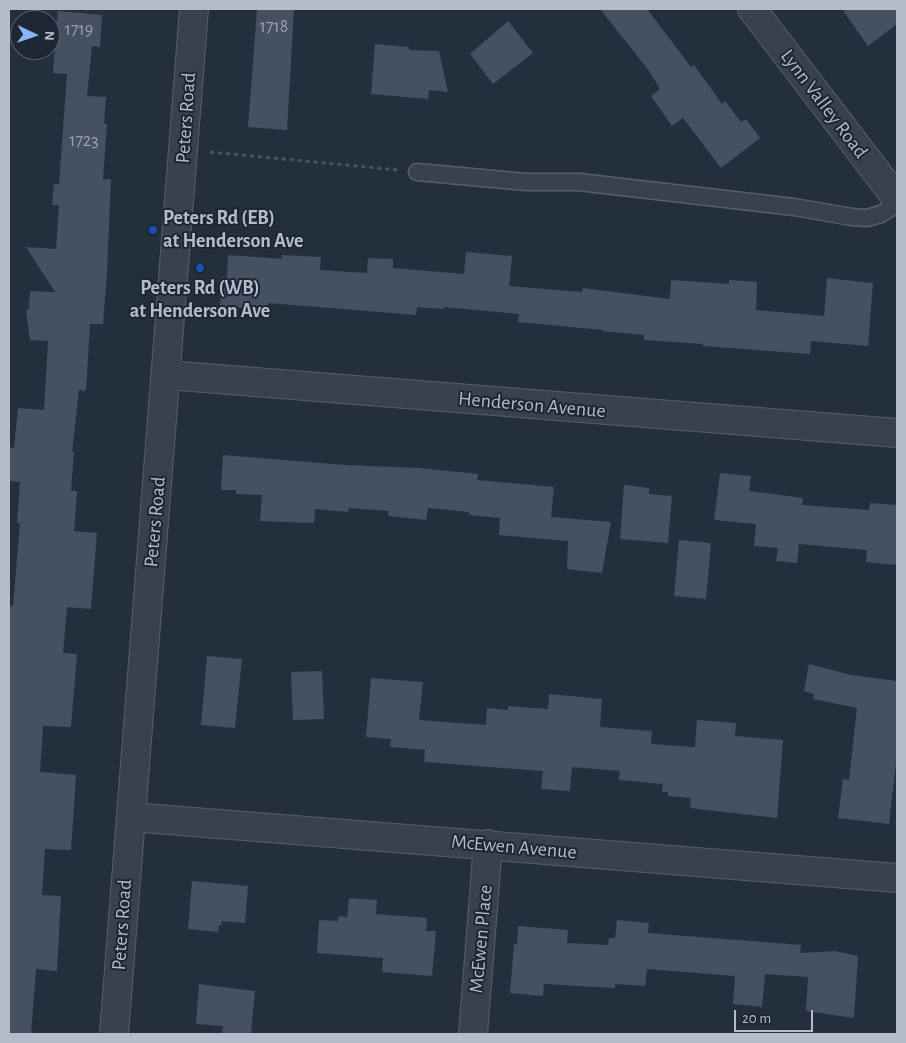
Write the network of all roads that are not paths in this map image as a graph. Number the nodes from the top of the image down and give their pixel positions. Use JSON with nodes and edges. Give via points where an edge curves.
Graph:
{"nodes":[{"id":1,"x":194,"y":9,"type":"edge"},
{"id":2,"x":752,"y":9,"type":"edge"},
{"id":3,"x":417,"y":172,"type":"road end"},
{"id":4,"x":897,"y":199,"type":"edge"},
{"id":5,"x":897,"y":204,"type":"edge"},
{"id":6,"x":167,"y":375,"type":"junction"},
{"id":7,"x":897,"y":433,"type":"edge"},
{"id":8,"x":131,"y":817,"type":"junction"},
{"id":9,"x":488,"y":844,"type":"junction"},
{"id":10,"x":897,"y":878,"type":"edge"},
{"id":11,"x":114,"y":1034,"type":"edge"},
{"id":12,"x":473,"y":1034,"type":"edge"}],
"edges":[{"from":1,"to":6,"type":"street","name":"Peters Road"},
{"from":2,"to":4,"type":"street","name":"Lynn Valley Road"},
{"from":3,"to":5,"type":"lane","via":[[526,182],[579,182],[867,218]]},
{"from":6,"to":7,"type":"street","name":"Henderson Avenue"},
{"from":6,"to":8,"type":"street","name":"Peters Road"},
{"from":8,"to":9,"type":"street","name":"McEwen Avenue"},
{"from":8,"to":11,"type":"street","name":"Peters Road"},
{"from":9,"to":10,"type":"street","name":"McEwen Avenue"},
{"from":9,"to":12,"type":"street","name":"McEwen Place"}]}
